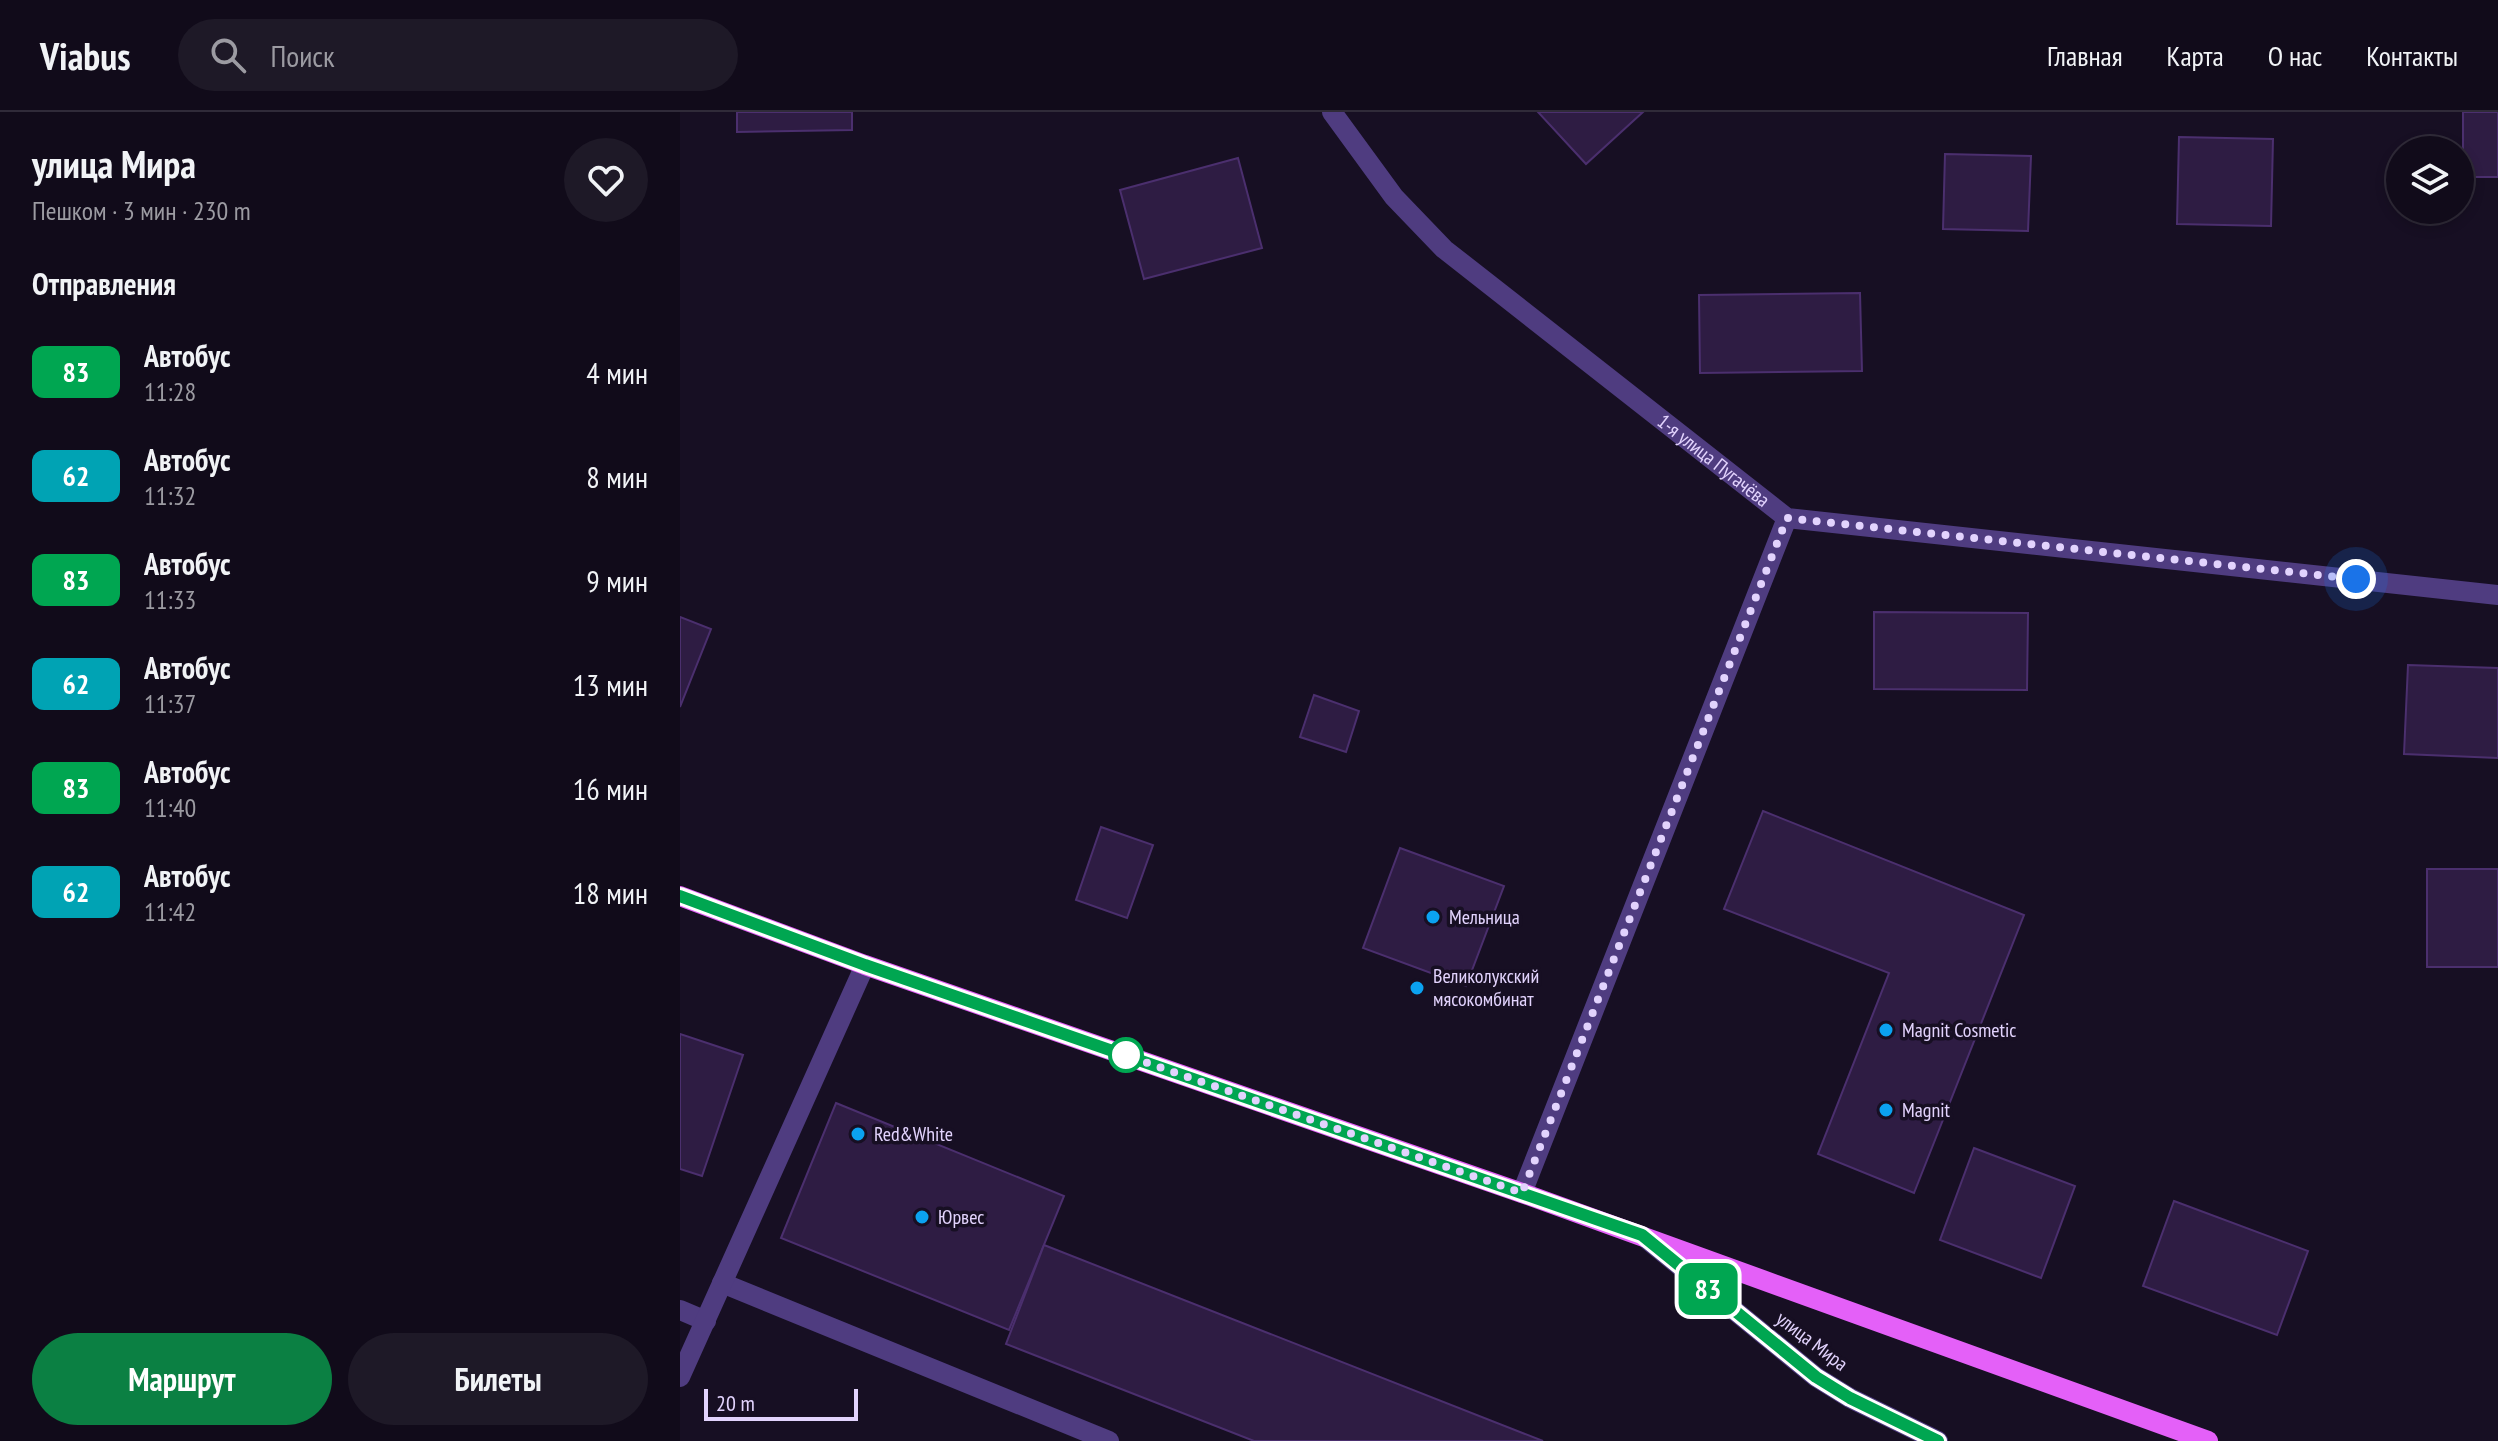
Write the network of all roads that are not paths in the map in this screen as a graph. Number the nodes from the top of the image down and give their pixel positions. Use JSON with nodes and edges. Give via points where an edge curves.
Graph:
{"nodes":[{"id":1,"x":1332,"y":112,"type":"edge"},
{"id":2,"x":1787,"y":518,"type":"junction"},
{"id":3,"x":2498,"y":595,"type":"edge"},
{"id":4,"x":680,"y":896,"type":"edge"},
{"id":5,"x":865,"y":965,"type":"junction"},
{"id":6,"x":1522,"y":1193,"type":"junction"},
{"id":7,"x":1642,"y":1235,"type":"junction"},
{"id":8,"x":722,"y":1283,"type":"junction"},
{"id":9,"x":680,"y":1310,"type":"edge"},
{"id":10,"x":706,"y":1321,"type":"junction"},
{"id":11,"x":680,"y":1377,"type":"edge"},
{"id":12,"x":1109,"y":1441,"type":"edge"},
{"id":13,"x":1938,"y":1441,"type":"edge"},
{"id":14,"x":2208,"y":1441,"type":"edge"}],
"edges":[{"from":1,"to":2,"type":"street","name":"1-я улица Пугачёва","via":[[1375,173],[1444,249]]},
{"from":2,"to":3,"type":"street","name":"1-я улица Пугачёва"},
{"from":2,"to":6,"type":"street"},
{"from":4,"to":5,"type":"main road","name":"улица Мира"},
{"from":5,"to":6,"type":"main road","name":"улица Мира"},
{"from":5,"to":8,"type":"street"},
{"from":6,"to":7,"type":"main road","name":"улица Мира"},
{"from":7,"to":13,"type":"street","name":"улица Мира","via":[[1816,1377]]},
{"from":7,"to":14,"type":"main road"},
{"from":8,"to":10,"type":"street"},
{"from":8,"to":12,"type":"street"},
{"from":9,"to":10,"type":"street"},
{"from":10,"to":11,"type":"street"}]}
